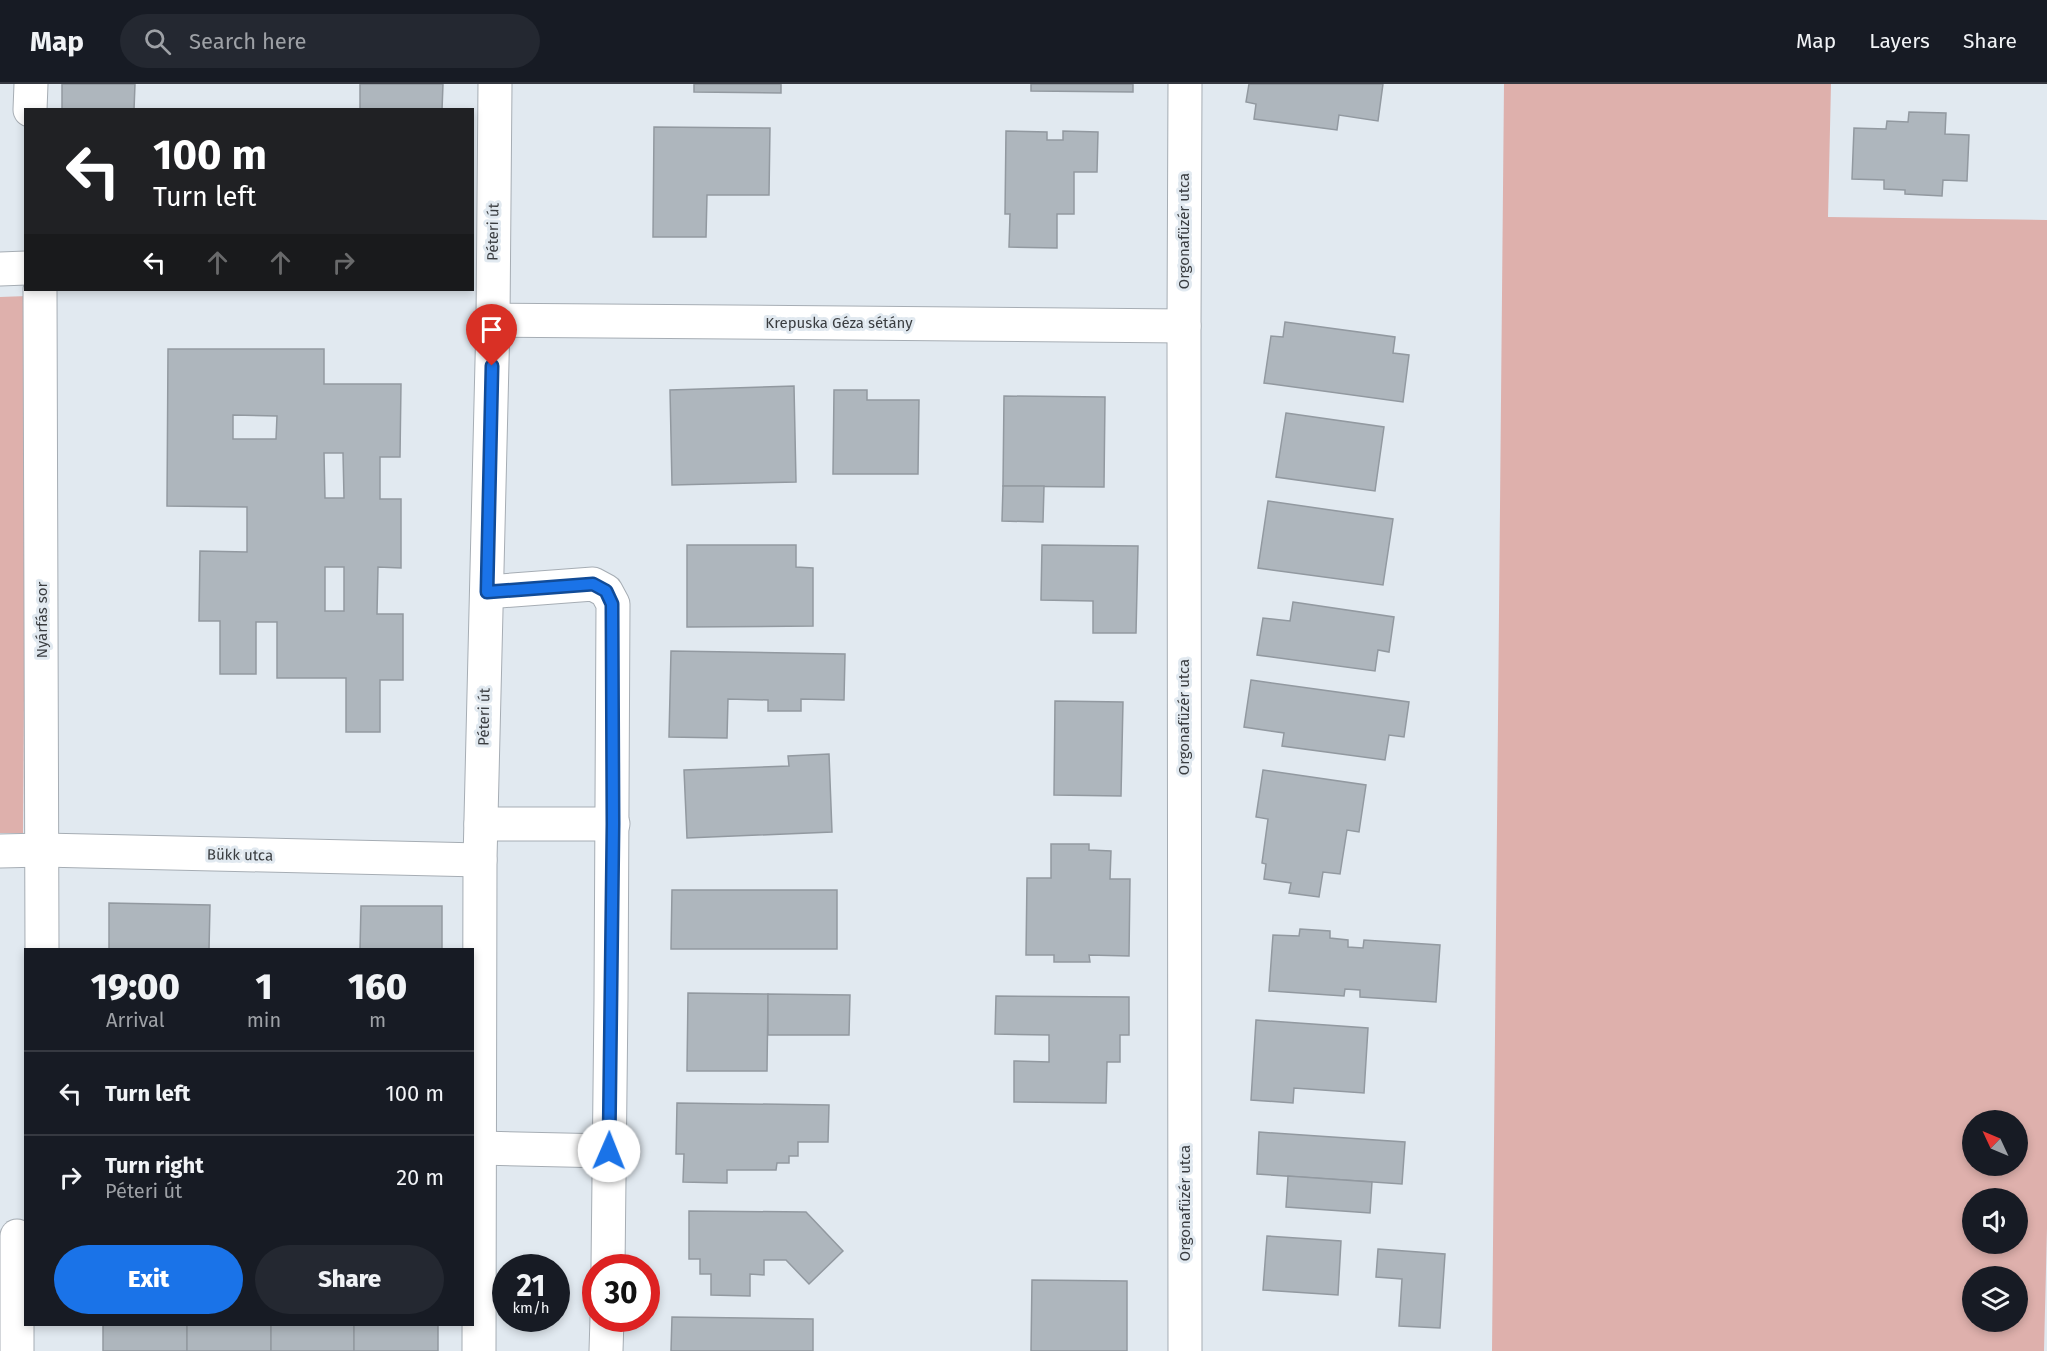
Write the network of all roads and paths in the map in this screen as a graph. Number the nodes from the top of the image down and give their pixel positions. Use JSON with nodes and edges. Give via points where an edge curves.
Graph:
{"nodes":[{"id":1,"x":31,"y":84,"type":"edge"},
{"id":2,"x":495,"y":84,"type":"edge"},
{"id":3,"x":1185,"y":84,"type":"edge"},
{"id":4,"x":30,"y":108,"type":"edge"},
{"id":5,"x":24,"y":268,"type":"edge"},
{"id":6,"x":0,"y":269,"type":"edge"},
{"id":7,"x":483,"y":275,"type":"edge"},
{"id":8,"x":40,"y":291,"type":"edge"},
{"id":9,"x":494,"y":320,"type":"junction"},
{"id":10,"x":1184,"y":326,"type":"junction"},
{"id":11,"x":487,"y":592,"type":"junction"},
{"id":12,"x":481,"y":824,"type":"junction"},
{"id":13,"x":613,"y":824,"type":"junction"},
{"id":14,"x":43,"y":850,"type":"junction"},
{"id":15,"x":0,"y":851,"type":"edge"},
{"id":16,"x":480,"y":860,"type":"junction"},
{"id":17,"x":42,"y":948,"type":"edge"},
{"id":18,"x":480,"y":1148,"type":"junction"},
{"id":19,"x":609,"y":1151,"type":"junction"},
{"id":20,"x":14,"y":1235,"type":"edge"},
{"id":21,"x":476,"y":1240,"type":"edge"},
{"id":22,"x":608,"y":1254,"type":"edge"},
{"id":23,"x":607,"y":1332,"type":"edge"},
{"id":24,"x":17,"y":1351,"type":"edge"},
{"id":25,"x":479,"y":1351,"type":"edge"},
{"id":26,"x":606,"y":1351,"type":"edge"},
{"id":27,"x":1185,"y":1351,"type":"edge"}],
"edges":[{"from":1,"to":4,"type":"street"},
{"from":2,"to":7,"type":"street","name":"Péteri út"},
{"from":3,"to":10,"type":"street","name":"Orgonafüzér utca"},
{"from":5,"to":6,"type":"street"},
{"from":7,"to":9,"type":"street","name":"Péteri út"},
{"from":8,"to":14,"type":"street","name":"Nyárfás sor"},
{"from":9,"to":10,"type":"street","name":"Krepuska Géza sétány"},
{"from":9,"to":11,"type":"street","name":"Péteri út"},
{"from":10,"to":27,"type":"street","name":"Orgonafüzér utca"},
{"from":11,"to":12,"type":"street","name":"Péteri út"},
{"from":11,"to":13,"type":"street","via":[[593,584],[606,591],[612,604]]},
{"from":12,"to":13,"type":"street"},
{"from":12,"to":16,"type":"street","name":"Péteri út"},
{"from":13,"to":19,"type":"street"},
{"from":14,"to":15,"type":"street","name":"Bükk utca"},
{"from":14,"to":16,"type":"street","name":"Bükk utca"},
{"from":14,"to":17,"type":"street","name":"Nyárfás sor"},
{"from":16,"to":18,"type":"street","name":"Péteri út"},
{"from":18,"to":19,"type":"street"},
{"from":18,"to":21,"type":"street","name":"Péteri út"},
{"from":19,"to":22,"type":"street"},
{"from":20,"to":24,"type":"street"},
{"from":21,"to":25,"type":"street","name":"Péteri út"},
{"from":23,"to":26,"type":"street"}]}
